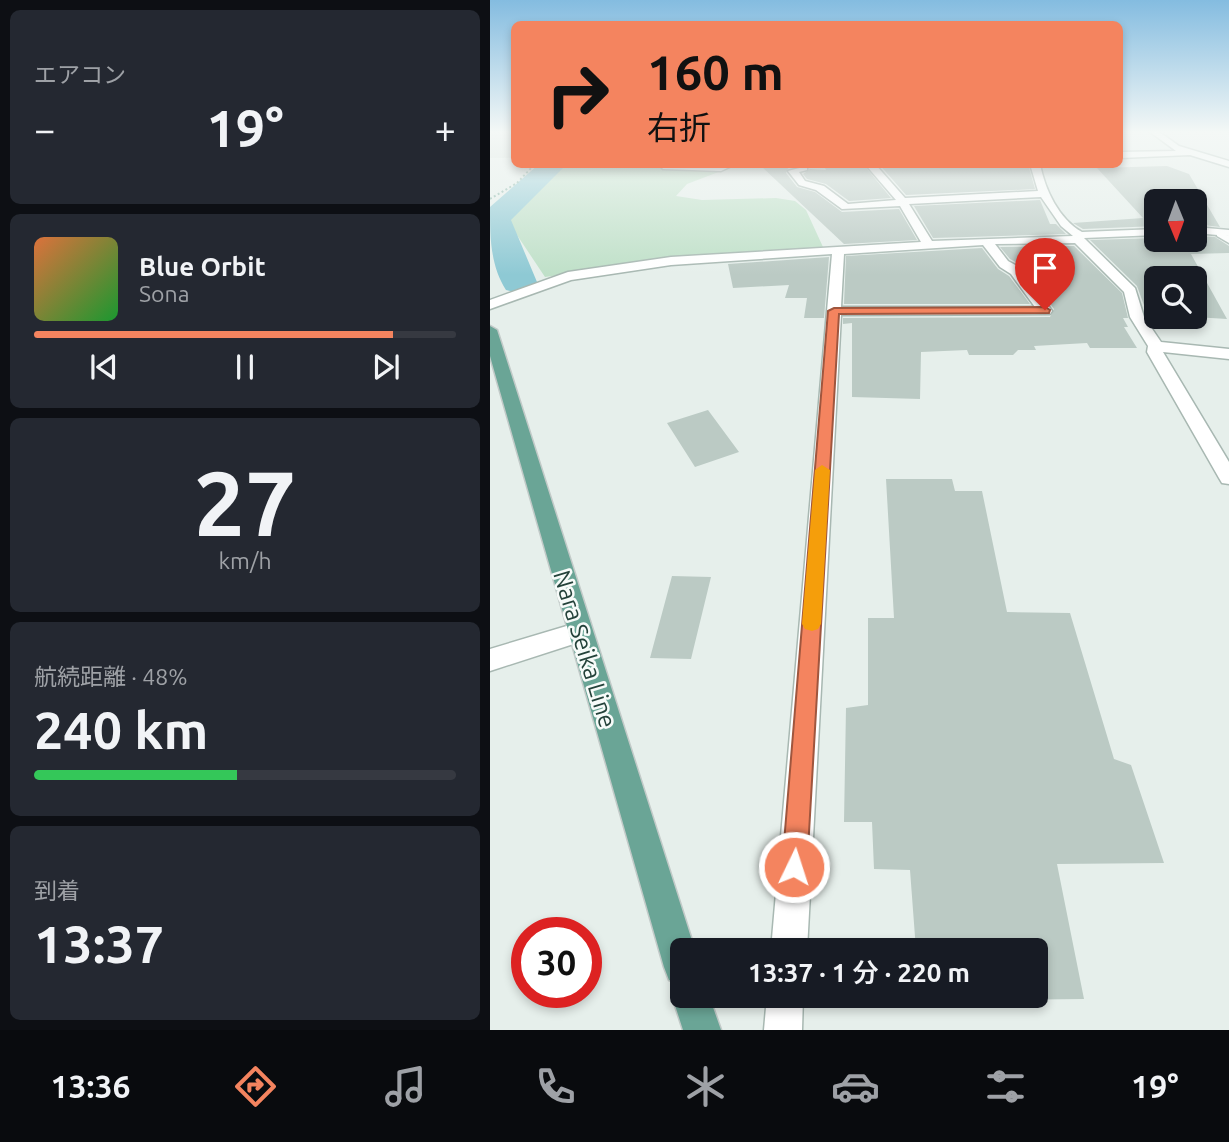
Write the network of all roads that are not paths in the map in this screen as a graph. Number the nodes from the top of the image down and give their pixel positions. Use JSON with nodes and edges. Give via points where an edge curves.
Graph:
{"nodes":[{"id":1,"x":799,"y":179,"type":"edge"},
{"id":2,"x":882,"y":179,"type":"edge"},
{"id":3,"x":1037,"y":179,"type":"edge"},
{"id":4,"x":1044,"y":194,"type":"junction"},
{"id":5,"x":903,"y":202,"type":"junction"},
{"id":6,"x":1144,"y":233,"type":"edge"},
{"id":7,"x":1208,"y":233,"type":"edge"},
{"id":8,"x":1226,"y":236,"type":"edge"},
{"id":9,"x":1079,"y":237,"type":"junction"},
{"id":10,"x":986,"y":241,"type":"junction"},
{"id":11,"x":929,"y":245,"type":"junction"},
{"id":12,"x":838,"y":250,"type":"junction"},
{"id":13,"x":490,"y":305,"type":"edge"},
{"id":14,"x":834,"y":311,"type":"junction"},
{"id":15,"x":490,"y":330,"type":"edge"},
{"id":16,"x":1156,"y":346,"type":"junction"},
{"id":17,"x":1229,"y":354,"type":"edge"},
{"id":18,"x":1229,"y":478,"type":"edge"},
{"id":19,"x":580,"y":632,"type":"junction"},
{"id":20,"x":490,"y":660,"type":"edge"},
{"id":21,"x":673,"y":938,"type":"edge"},
{"id":22,"x":790,"y":938,"type":"edge"},
{"id":23,"x":695,"y":1008,"type":"edge"},
{"id":24,"x":784,"y":1008,"type":"edge"},
{"id":25,"x":702,"y":1030,"type":"edge"},
{"id":26,"x":783,"y":1030,"type":"edge"}],
"edges":[{"from":1,"to":5,"type":"street","via":[[846,206]]},
{"from":2,"to":5,"type":"street"},
{"from":3,"to":4,"type":"street"},
{"from":4,"to":5,"type":"street"},
{"from":4,"to":9,"type":"street","via":[[1070,232]]},
{"from":5,"to":11,"type":"street"},
{"from":6,"to":9,"type":"street"},
{"from":7,"to":8,"type":"street"},
{"from":9,"to":10,"type":"street"},
{"from":9,"to":16,"type":"street","via":[[1130,291],[1137,317]]},
{"from":10,"to":11,"type":"street"},
{"from":10,"to":14,"type":"street","via":[[1045,310]]},
{"from":11,"to":12,"type":"street"},
{"from":12,"to":13,"type":"street","via":[[671,261],[568,276]]},
{"from":12,"to":14,"type":"street"},
{"from":14,"to":22,"type":"street"},
{"from":15,"to":19,"type":"main road","name":"Nara Seika Line"},
{"from":16,"to":17,"type":"street"},
{"from":16,"to":18,"type":"street","via":[[1154,352]]},
{"from":19,"to":20,"type":"street"},
{"from":19,"to":21,"type":"main road","name":"Nara Seika Line"},
{"from":23,"to":25,"type":"main road"},
{"from":24,"to":26,"type":"street"}]}
